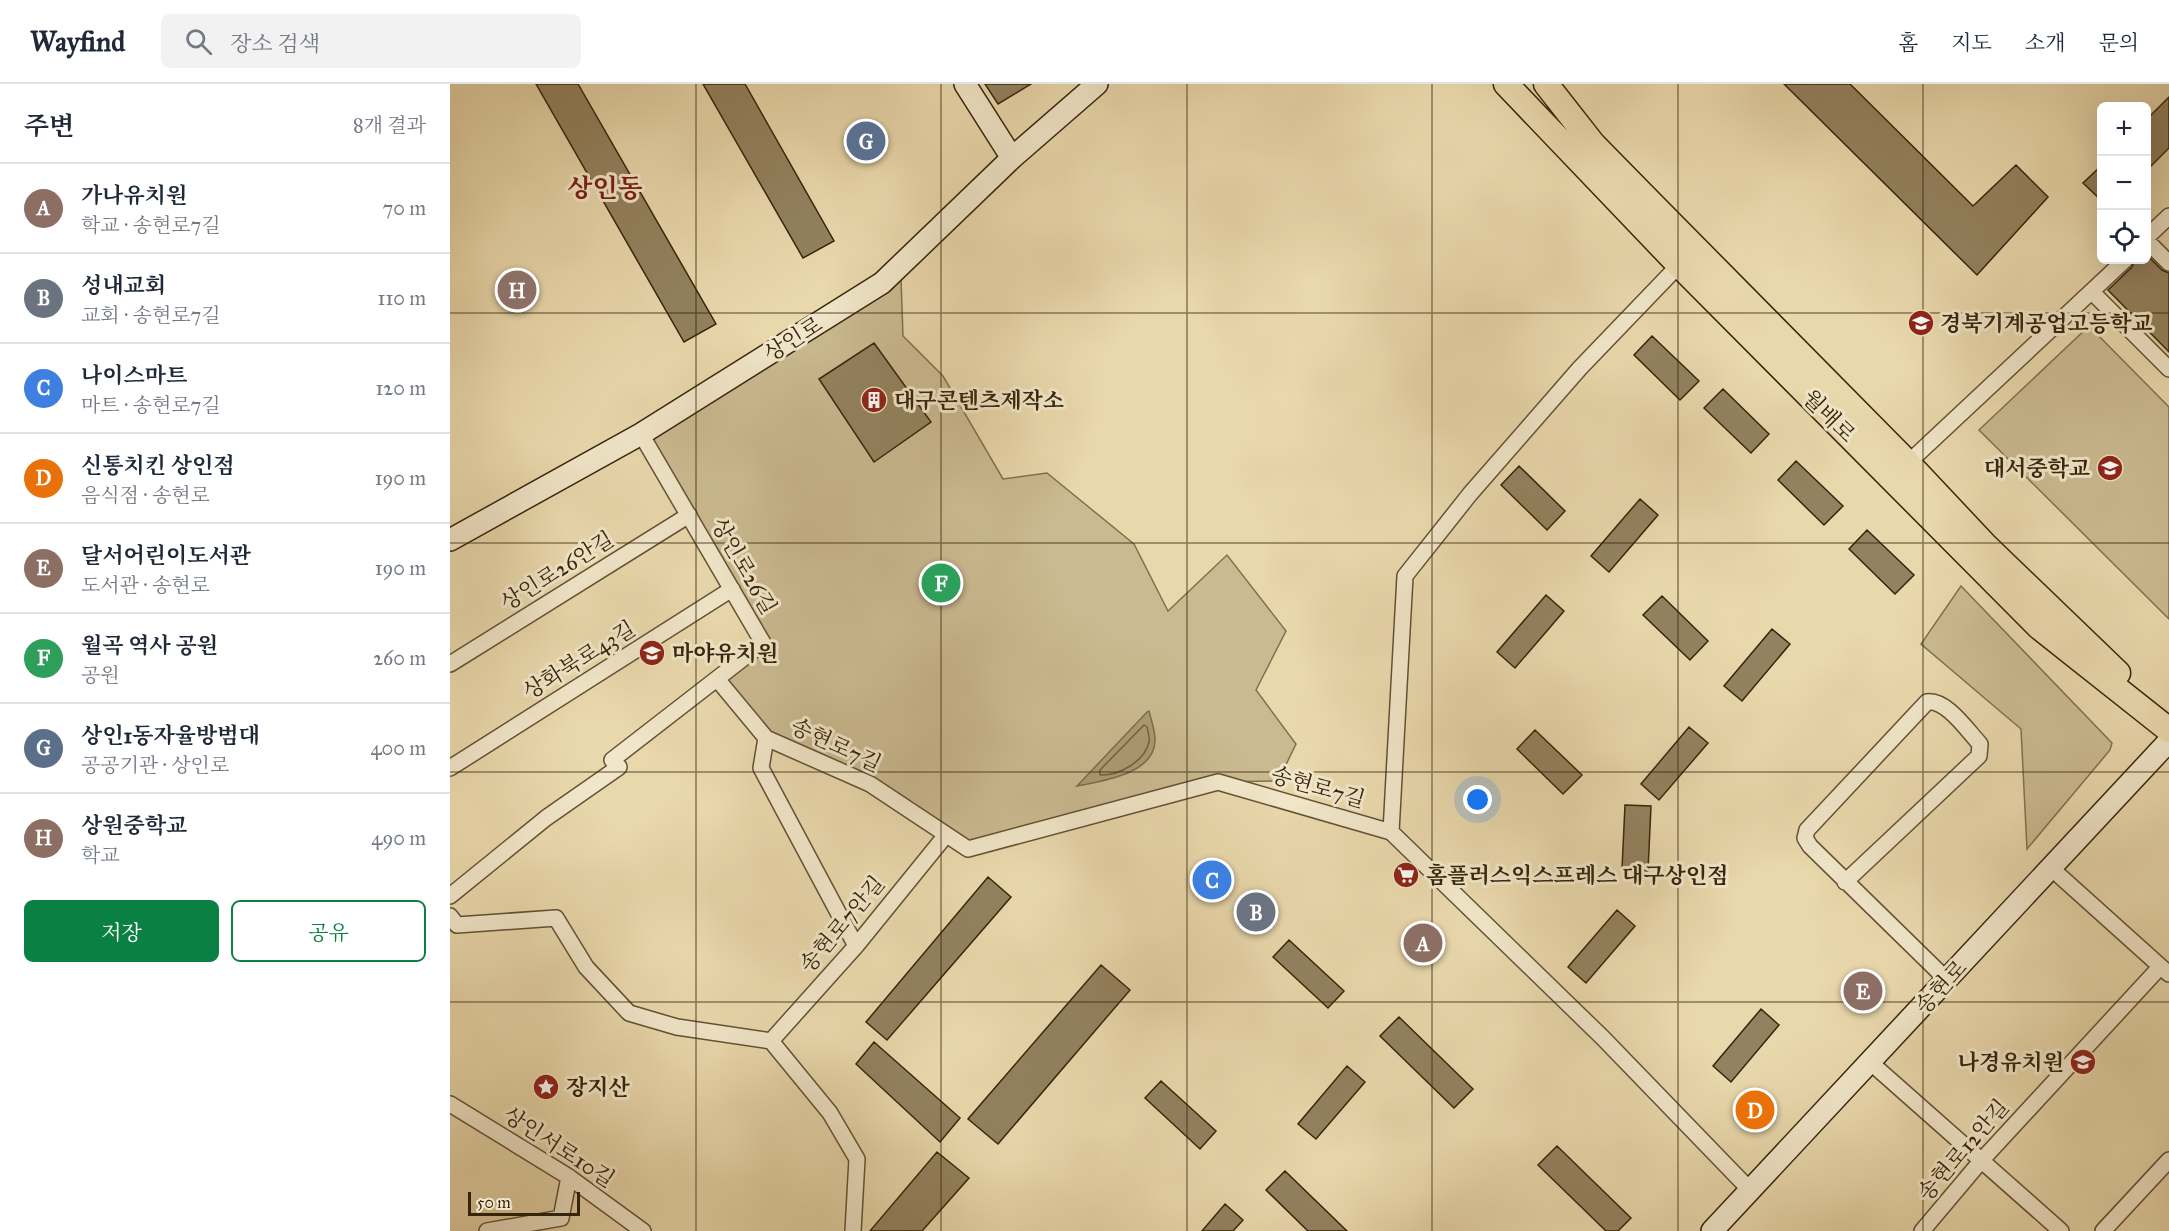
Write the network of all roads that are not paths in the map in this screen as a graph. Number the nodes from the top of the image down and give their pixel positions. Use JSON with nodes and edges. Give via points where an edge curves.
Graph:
{"nodes":[{"id":1,"x":965,"y":84,"type":"edge"},
{"id":2,"x":1097,"y":84,"type":"edge"},
{"id":3,"x":1506,"y":84,"type":"edge"},
{"id":4,"x":1546,"y":84,"type":"edge"},
{"id":5,"x":1012,"y":158,"type":"junction"},
{"id":6,"x":2169,"y":216,"type":"edge"},
{"id":7,"x":2151,"y":234,"type":"edge"},
{"id":8,"x":2151,"y":244,"type":"edge"},
{"id":9,"x":2169,"y":263,"type":"edge"},
{"id":10,"x":2121,"y":264,"type":"edge"},
{"id":11,"x":1679,"y":265,"type":"junction"},
{"id":12,"x":2092,"y":292,"type":"junction"},
{"id":13,"x":2169,"y":369,"type":"edge"},
{"id":14,"x":641,"y":434,"type":"junction"},
{"id":15,"x":1908,"y":463,"type":"junction"},
{"id":16,"x":688,"y":515,"type":"junction"},
{"id":17,"x":450,"y":540,"type":"edge"},
{"id":18,"x":732,"y":589,"type":"junction"},
{"id":19,"x":450,"y":664,"type":"edge"},
{"id":20,"x":717,"y":679,"type":"junction"},
{"id":21,"x":2169,"y":728,"type":"edge"},
{"id":22,"x":766,"y":738,"type":"junction"},
{"id":23,"x":2169,"y":741,"type":"edge"},
{"id":24,"x":450,"y":768,"type":"edge"},
{"id":25,"x":1391,"y":832,"type":"junction"},
{"id":26,"x":946,"y":835,"type":"junction"},
{"id":27,"x":2051,"y":868,"type":"junction"},
{"id":28,"x":1845,"y":882,"type":"junction"},
{"id":29,"x":450,"y":896,"type":"edge"},
{"id":30,"x":450,"y":916,"type":"edge"},
{"id":31,"x":856,"y":946,"type":"junction"},
{"id":32,"x":2165,"y":971,"type":"edge"},
{"id":33,"x":1947,"y":980,"type":"junction"},
{"id":34,"x":771,"y":1041,"type":"junction"},
{"id":35,"x":1870,"y":1062,"type":"junction"},
{"id":36,"x":450,"y":1104,"type":"edge"},
{"id":37,"x":2169,"y":1160,"type":"edge"},
{"id":38,"x":1981,"y":1161,"type":"junction"},
{"id":39,"x":569,"y":1177,"type":"junction"},
{"id":40,"x":1750,"y":1190,"type":"junction"},
{"id":41,"x":1925,"y":1230,"type":"edge"},
{"id":42,"x":487,"y":1231,"type":"edge"},
{"id":43,"x":643,"y":1231,"type":"edge"},
{"id":44,"x":853,"y":1231,"type":"edge"},
{"id":45,"x":1712,"y":1231,"type":"edge"},
{"id":46,"x":2061,"y":1231,"type":"edge"},
{"id":47,"x":2103,"y":1231,"type":"edge"}],
"edges":[{"from":1,"to":5,"type":"main road"},
{"from":2,"to":5,"type":"main road","name":"상인로"},
{"from":3,"to":11,"type":"main road","name":"월배로"},
{"from":4,"to":15,"type":"main road","name":"월배로","via":[[1593,144]]},
{"from":5,"to":14,"type":"main road","name":"상인로","via":[[882,283]]},
{"from":6,"to":7,"type":"street"},
{"from":8,"to":9,"type":"street"},
{"from":10,"to":12,"type":"street"},
{"from":11,"to":21,"type":"main road","name":"월배로","via":[[2039,627]]},
{"from":11,"to":25,"type":"street","via":[[1580,368],[1470,494],[1405,576]]},
{"from":12,"to":13,"type":"street"},
{"from":12,"to":15,"type":"street"},
{"from":14,"to":16,"type":"street","name":"상인로26길"},
{"from":14,"to":17,"type":"main road","name":"상인로"},
{"from":15,"to":21,"type":"main road","name":"월배로","via":[[1986,546],[2146,700]]},
{"from":16,"to":18,"type":"street","name":"상인로26길"},
{"from":16,"to":19,"type":"street","name":"상인로26안길"},
{"from":18,"to":20,"type":"street","name":"상인로26길","via":[[763,643]]},
{"from":18,"to":24,"type":"street","name":"상화북로43길"},
{"from":20,"to":22,"type":"street","name":"송현로7길"},
{"from":20,"to":29,"type":"street","name":"상인로26길","via":[[612,760],[619,767],[546,818]]},
{"from":22,"to":26,"type":"street","name":"송현로7길","via":[[870,784]]},
{"from":22,"to":31,"type":"street","name":"송현로7길","via":[[761,768]]},
{"from":23,"to":27,"type":"main road","name":"송현로"},
{"from":25,"to":26,"type":"street","name":"송현로7길","via":[[1218,782],[968,849]]},
{"from":25,"to":40,"type":"street","name":"송현로7길","via":[[1603,1038]]},
{"from":26,"to":31,"type":"street","name":"송현로7안길"},
{"from":27,"to":32,"type":"street"},
{"from":27,"to":33,"type":"main road","name":"송현로"},
{"from":28,"to":28,"type":"street","via":[[1810,846],[1805,838],[1807,830],[1927,702],[1935,700],[1980,744],[1979,756]]},
{"from":28,"to":33,"type":"street"},
{"from":30,"to":34,"type":"street","via":[[457,925],[556,918],[586,967],[629,1013],[677,1027]]},
{"from":31,"to":34,"type":"street","name":"송현로7안길"},
{"from":32,"to":38,"type":"street","name":"송현로12안길"},
{"from":33,"to":35,"type":"main road","name":"송현로"},
{"from":34,"to":44,"type":"street","via":[[830,1113],[857,1159]]},
{"from":35,"to":38,"type":"street"},
{"from":35,"to":40,"type":"main road","name":"송현로"},
{"from":36,"to":39,"type":"street","name":"상인서로10길"},
{"from":37,"to":47,"type":"street"},
{"from":38,"to":41,"type":"street","name":"송현로12안길"},
{"from":38,"to":46,"type":"street"},
{"from":39,"to":42,"type":"street","via":[[561,1218]]},
{"from":39,"to":43,"type":"street","name":"상인서로10길"},
{"from":40,"to":45,"type":"main road","name":"송현로"}]}
